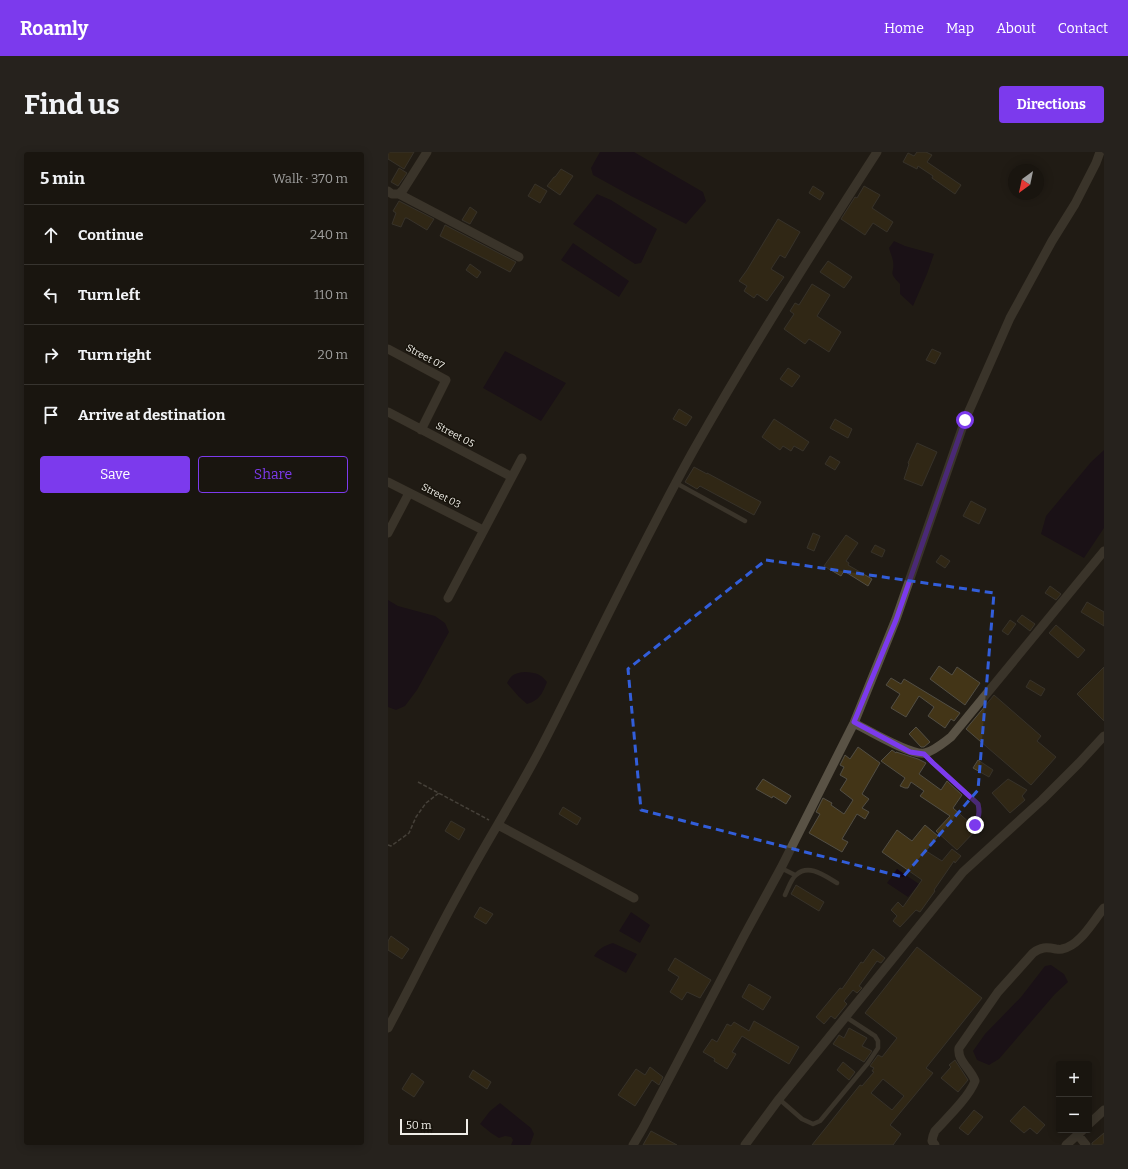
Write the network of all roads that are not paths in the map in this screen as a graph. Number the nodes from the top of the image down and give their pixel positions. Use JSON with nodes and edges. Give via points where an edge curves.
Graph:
{"nodes":[{"id":1,"x":427,"y":152,"type":"edge"},
{"id":2,"x":877,"y":152,"type":"edge"},
{"id":3,"x":1100,"y":152,"type":"edge"},
{"id":4,"x":388,"y":191,"type":"edge"},
{"id":5,"x":399,"y":194,"type":"junction"},
{"id":6,"x":519,"y":256,"type":"dead end"},
{"id":7,"x":388,"y":349,"type":"edge"},
{"id":8,"x":388,"y":412,"type":"edge"},
{"id":9,"x":421,"y":430,"type":"junction"},
{"id":10,"x":522,"y":458,"type":"dead end"},
{"id":11,"x":512,"y":477,"type":"junction"},
{"id":12,"x":388,"y":482,"type":"edge"},
{"id":13,"x":676,"y":483,"type":"junction"},
{"id":14,"x":409,"y":493,"type":"junction"},
{"id":15,"x":745,"y":521,"type":"dead end"},
{"id":16,"x":483,"y":530,"type":"junction"},
{"id":17,"x":388,"y":533,"type":"edge"},
{"id":18,"x":1104,"y":551,"type":"edge"},
{"id":19,"x":448,"y":598,"type":"dead end"},
{"id":20,"x":854,"y":722,"type":"junction"},
{"id":21,"x":1104,"y":736,"type":"edge"},
{"id":22,"x":924,"y":754,"type":"junction"},
{"id":23,"x":498,"y":825,"type":"junction"},
{"id":24,"x":975,"y":825,"type":"dead end"},
{"id":25,"x":781,"y":868,"type":"junction"},
{"id":26,"x":794,"y":875,"type":"junction"},
{"id":27,"x":837,"y":883,"type":"dead end"},
{"id":28,"x":785,"y":895,"type":"dead end"},
{"id":29,"x":634,"y":898,"type":"dead end"},
{"id":30,"x":1104,"y":908,"type":"edge"},
{"id":31,"x":846,"y":1017,"type":"junction"},
{"id":32,"x":388,"y":1028,"type":"edge"},
{"id":33,"x":780,"y":1099,"type":"junction"},
{"id":34,"x":1104,"y":1110,"type":"edge"},
{"id":35,"x":1092,"y":1121,"type":"edge"},
{"id":36,"x":1079,"y":1133,"type":"edge"},
{"id":37,"x":1080,"y":1133,"type":"edge"},
{"id":38,"x":633,"y":1145,"type":"edge"},
{"id":39,"x":746,"y":1145,"type":"edge"},
{"id":40,"x":935,"y":1145,"type":"edge"},
{"id":41,"x":1066,"y":1145,"type":"edge"},
{"id":42,"x":1086,"y":1145,"type":"edge"}],
"edges":[{"from":1,"to":5,"type":"street"},
{"from":2,"to":13,"type":"street","via":[[729,388]]},
{"from":3,"to":20,"type":"street","via":[[1075,204],[1010,318],[965,420],[896,620]]},
{"from":4,"to":5,"type":"street"},
{"from":5,"to":6,"type":"street"},
{"from":7,"to":9,"type":"street","name":"Street 07","via":[[446,380]]},
{"from":8,"to":9,"type":"street","name":"Street 05"},
{"from":9,"to":11,"type":"street","name":"Street 05"},
{"from":10,"to":11,"type":"street"},
{"from":11,"to":16,"type":"street"},
{"from":12,"to":14,"type":"street","name":"Street 03"},
{"from":13,"to":15,"type":"lane"},
{"from":13,"to":23,"type":"street","via":[[544,741]]},
{"from":14,"to":16,"type":"street","name":"Street 03"},
{"from":14,"to":17,"type":"street"},
{"from":16,"to":19,"type":"street"},
{"from":18,"to":22,"type":"street","via":[[951,737]]},
{"from":20,"to":22,"type":"street","via":[[910,752]]},
{"from":20,"to":25,"type":"street"},
{"from":21,"to":31,"type":"street","via":[[1042,800],[963,872]]},
{"from":22,"to":24,"type":"lane","via":[[978,804],[980,811]]},
{"from":23,"to":29,"type":"street"},
{"from":23,"to":32,"type":"street","via":[[460,890]]},
{"from":25,"to":26,"type":"lane"},
{"from":25,"to":38,"type":"street"},
{"from":26,"to":27,"type":"lane","via":[[802,871],[815,870]]},
{"from":26,"to":28,"type":"lane"},
{"from":30,"to":40,"type":"street","via":[[1075,944],[1061,950],[1039,948],[998,992],[959,1048],[958,1054],[975,1081],[966,1096],[935,1131],[932,1136]]},
{"from":31,"to":33,"type":"street"},
{"from":31,"to":33,"type":"lane","via":[[875,1036],[878,1041],[878,1048],[868,1063],[820,1121],[813,1124],[802,1119]]},
{"from":33,"to":39,"type":"street"},
{"from":34,"to":35,"type":"street"},
{"from":36,"to":41,"type":"street"},
{"from":37,"to":42,"type":"street"}]}
